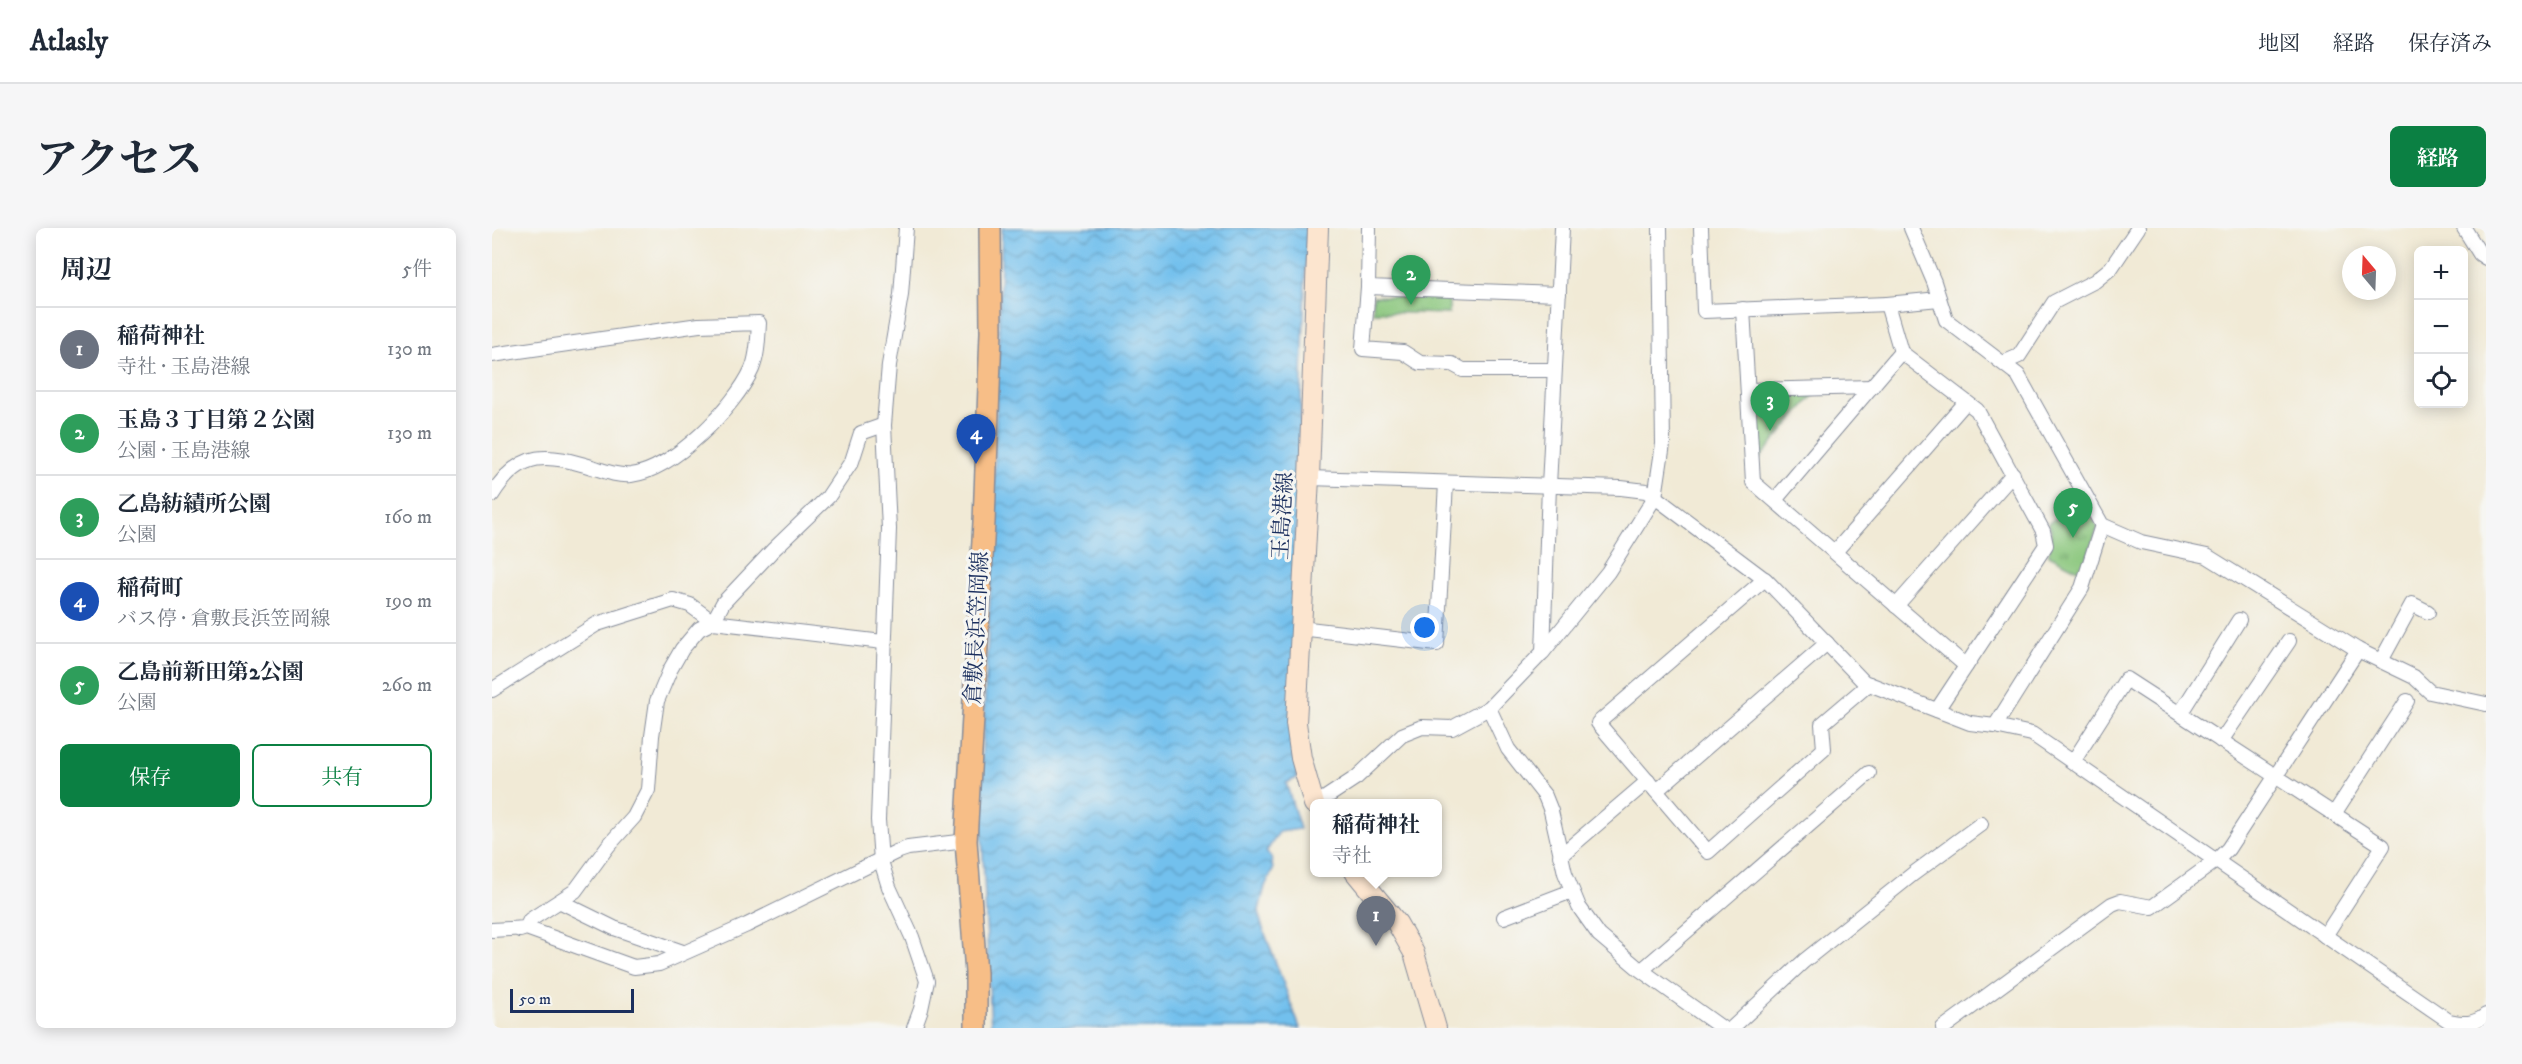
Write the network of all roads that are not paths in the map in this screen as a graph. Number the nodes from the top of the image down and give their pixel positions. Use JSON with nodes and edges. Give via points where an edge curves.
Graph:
{"nodes":[{"id":1,"x":906,"y":228,"type":"edge"},
{"id":2,"x":990,"y":228,"type":"edge"},
{"id":3,"x":1318,"y":228,"type":"edge"},
{"id":4,"x":1369,"y":228,"type":"edge"},
{"id":5,"x":1562,"y":228,"type":"edge"},
{"id":6,"x":1660,"y":228,"type":"edge"},
{"id":7,"x":1701,"y":228,"type":"edge"},
{"id":8,"x":1911,"y":228,"type":"edge"},
{"id":9,"x":2138,"y":228,"type":"edge"},
{"id":10,"x":2464,"y":228,"type":"edge"},
{"id":11,"x":2486,"y":258,"type":"edge"},
{"id":12,"x":1368,"y":287,"type":"junction"},
{"id":13,"x":1559,"y":294,"type":"junction"},
{"id":14,"x":1939,"y":299,"type":"junction"},
{"id":15,"x":1887,"y":304,"type":"junction"},
{"id":16,"x":1743,"y":309,"type":"junction"},
{"id":17,"x":1901,"y":352,"type":"junction"},
{"id":18,"x":492,"y":355,"type":"edge"},
{"id":19,"x":2005,"y":362,"type":"junction"},
{"id":20,"x":1554,"y":370,"type":"junction"},
{"id":21,"x":1872,"y":387,"type":"junction"},
{"id":22,"x":1748,"y":390,"type":"junction"},
{"id":23,"x":1966,"y":402,"type":"junction"},
{"id":24,"x":884,"y":425,"type":"junction"},
{"id":25,"x":2013,"y":474,"type":"junction"},
{"id":26,"x":1309,"y":478,"type":"junction"},
{"id":27,"x":1446,"y":483,"type":"junction"},
{"id":28,"x":1549,"y":486,"type":"junction"},
{"id":29,"x":492,"y":495,"type":"edge"},
{"id":30,"x":1655,"y":497,"type":"junction"},
{"id":31,"x":1774,"y":500,"type":"junction"},
{"id":32,"x":2102,"y":525,"type":"junction"},
{"id":33,"x":1835,"y":552,"type":"junction"},
{"id":34,"x":1765,"y":579,"type":"junction"},
{"id":35,"x":1896,"y":606,"type":"junction"},
{"id":36,"x":2428,"y":612,"type":"dead end"},
{"id":37,"x":2240,"y":620,"type":"dead end"},
{"id":38,"x":713,"y":622,"type":"junction"},
{"id":39,"x":1300,"y":628,"type":"junction"},
{"id":40,"x":2289,"y":641,"type":"dead end"},
{"id":41,"x":883,"y":642,"type":"junction"},
{"id":42,"x":1827,"y":643,"type":"junction"},
{"id":43,"x":2358,"y":650,"type":"junction"},
{"id":44,"x":1544,"y":652,"type":"junction"},
{"id":45,"x":2381,"y":661,"type":"junction"},
{"id":46,"x":1966,"y":666,"type":"junction"},
{"id":47,"x":1869,"y":684,"type":"junction"},
{"id":48,"x":492,"y":690,"type":"edge"},
{"id":49,"x":2407,"y":701,"type":"dead end"},
{"id":50,"x":2486,"y":704,"type":"edge"},
{"id":51,"x":1489,"y":708,"type":"junction"},
{"id":52,"x":1937,"y":710,"type":"junction"},
{"id":53,"x":2180,"y":714,"type":"junction"},
{"id":54,"x":1995,"y":726,"type":"junction"},
{"id":55,"x":2221,"y":741,"type":"junction"},
{"id":56,"x":2073,"y":762,"type":"junction"},
{"id":57,"x":1869,"y":773,"type":"dead end"},
{"id":58,"x":2276,"y":776,"type":"junction"},
{"id":59,"x":1652,"y":786,"type":"junction"},
{"id":60,"x":1313,"y":799,"type":"edge"},
{"id":61,"x":1323,"y":799,"type":"edge"},
{"id":62,"x":2334,"y":814,"type":"junction"},
{"id":63,"x":1981,"y":824,"type":"dead end"},
{"id":64,"x":966,"y":841,"type":"junction"},
{"id":65,"x":1560,"y":856,"type":"junction"},
{"id":66,"x":2217,"y":860,"type":"junction"},
{"id":67,"x":881,"y":861,"type":"junction"},
{"id":68,"x":1358,"y":877,"type":"edge"},
{"id":69,"x":1572,"y":891,"type":"junction"},
{"id":70,"x":561,"y":902,"type":"junction"},
{"id":71,"x":1504,"y":918,"type":"dead end"},
{"id":72,"x":526,"y":928,"type":"junction"},
{"id":73,"x":492,"y":930,"type":"edge"},
{"id":74,"x":2325,"y":936,"type":"junction"},
{"id":75,"x":492,"y":939,"type":"edge"},
{"id":76,"x":682,"y":952,"type":"junction"},
{"id":77,"x":1642,"y":970,"type":"junction"},
{"id":78,"x":2486,"y":1015,"type":"edge"},
{"id":79,"x":2464,"y":1026,"type":"edge"},
{"id":80,"x":914,"y":1028,"type":"edge"},
{"id":81,"x":976,"y":1028,"type":"edge"},
{"id":82,"x":1436,"y":1028,"type":"edge"},
{"id":83,"x":1722,"y":1028,"type":"edge"},
{"id":84,"x":1732,"y":1028,"type":"edge"},
{"id":85,"x":1943,"y":1028,"type":"edge"}],
"edges":[{"from":1,"to":24,"type":"street"},
{"from":2,"to":64,"type":"main road","name":"倉敷長浜笠岡線","via":[[991,332],[984,522]]},
{"from":3,"to":26,"type":"main road","name":"玉島港線"},
{"from":4,"to":12,"type":"street"},
{"from":5,"to":13,"type":"street"},
{"from":6,"to":30,"type":"street","via":[[1663,444]]},
{"from":7,"to":16,"type":"street","via":[[1704,311]]},
{"from":8,"to":14,"type":"street"},
{"from":9,"to":19,"type":"street","via":[[2111,268],[2054,302],[2019,356]]},
{"from":10,"to":11,"type":"street"},
{"from":12,"to":13,"type":"street"},
{"from":12,"to":20,"type":"street","via":[[1363,349],[1403,352],[1420,363],[1452,364],[1462,369]]},
{"from":13,"to":20,"type":"street"},
{"from":14,"to":15,"type":"street"},
{"from":14,"to":19,"type":"street","via":[[1946,320]]},
{"from":15,"to":16,"type":"street"},
{"from":15,"to":17,"type":"street"},
{"from":16,"to":22,"type":"street"},
{"from":17,"to":21,"type":"street"},
{"from":17,"to":23,"type":"street"},
{"from":18,"to":29,"type":"street","via":[[699,325],[759,323],[753,367],[743,385],[683,451],[646,472],[620,476],[566,459],[531,460],[515,466]]},
{"from":19,"to":32,"type":"street","via":[[2018,375]]},
{"from":20,"to":28,"type":"street"},
{"from":21,"to":22,"type":"street"},
{"from":21,"to":31,"type":"street"},
{"from":22,"to":31,"type":"street","via":[[1753,482]]},
{"from":23,"to":25,"type":"street","via":[[1977,410]]},
{"from":23,"to":33,"type":"street"},
{"from":24,"to":38,"type":"street","via":[[861,433],[852,461],[828,497],[723,603]]},
{"from":24,"to":41,"type":"street","via":[[889,529]]},
{"from":25,"to":35,"type":"street"},
{"from":25,"to":46,"type":"street","via":[[2043,531],[2046,545]]},
{"from":26,"to":27,"type":"street"},
{"from":26,"to":39,"type":"main road","name":"玉島港線"},
{"from":27,"to":28,"type":"street"},
{"from":27,"to":39,"type":"street","via":[[1437,644]]},
{"from":28,"to":30,"type":"street","via":[[1621,488],[1646,491]]},
{"from":28,"to":44,"type":"street"},
{"from":30,"to":34,"type":"street"},
{"from":30,"to":44,"type":"street","via":[[1608,572]]},
{"from":31,"to":33,"type":"street"},
{"from":32,"to":43,"type":"street","via":[[2141,542],[2207,556]]},
{"from":32,"to":54,"type":"street","via":[[2082,588]]},
{"from":33,"to":35,"type":"street"},
{"from":34,"to":42,"type":"street"},
{"from":34,"to":59,"type":"street","via":[[1598,723]]},
{"from":35,"to":46,"type":"street"},
{"from":36,"to":45,"type":"street","via":[[2412,604]]},
{"from":37,"to":53,"type":"street"},
{"from":38,"to":41,"type":"street"},
{"from":38,"to":48,"type":"street","via":[[690,605],[672,600],[649,607],[597,624]]},
{"from":38,"to":70,"type":"street","via":[[699,629],[682,649],[661,687],[648,790],[634,817],[575,891]]},
{"from":39,"to":60,"type":"main road","name":"玉島港線","via":[[1296,723]]},
{"from":40,"to":55,"type":"street"},
{"from":41,"to":67,"type":"street","via":[[878,820]]},
{"from":42,"to":47,"type":"street"},
{"from":42,"to":59,"type":"street"},
{"from":43,"to":45,"type":"street"},
{"from":43,"to":58,"type":"street"},
{"from":44,"to":51,"type":"street"},
{"from":45,"to":50,"type":"street","via":[[2414,677],[2430,692]]},
{"from":46,"to":52,"type":"street"},
{"from":47,"to":52,"type":"street"},
{"from":47,"to":59,"type":"street","via":[[1822,724],[1824,749],[1708,852]]},
{"from":49,"to":62,"type":"street"},
{"from":51,"to":61,"type":"street","via":[[1452,728],[1422,727],[1402,735],[1357,777]]},
{"from":51,"to":65,"type":"street","via":[[1508,749],[1545,796]]},
{"from":52,"to":54,"type":"street","via":[[1970,723]]},
{"from":53,"to":55,"type":"street"},
{"from":53,"to":56,"type":"street","via":[[2126,679]]},
{"from":54,"to":56,"type":"street","via":[[2032,734]]},
{"from":55,"to":58,"type":"street"},
{"from":56,"to":66,"type":"street"},
{"from":57,"to":77,"type":"street"},
{"from":58,"to":62,"type":"street"},
{"from":58,"to":66,"type":"street"},
{"from":59,"to":65,"type":"street"},
{"from":62,"to":74,"type":"street","via":[[2384,846]]},
{"from":63,"to":84,"type":"street","via":[[1804,961]]},
{"from":64,"to":67,"type":"street","via":[[908,849]]},
{"from":64,"to":81,"type":"main road","name":"倉敷長浜笠岡線"},
{"from":65,"to":69,"type":"street"},
{"from":66,"to":74,"type":"street"},
{"from":66,"to":85,"type":"street","via":[[2152,907],[2120,901],[2112,904]]},
{"from":67,"to":76,"type":"street"},
{"from":67,"to":80,"type":"street","via":[[927,981]]},
{"from":68,"to":82,"type":"main road","via":[[1397,923],[1414,953]]},
{"from":69,"to":71,"type":"street"},
{"from":69,"to":77,"type":"street","via":[[1599,935]]},
{"from":70,"to":72,"type":"street","via":[[530,920]]},
{"from":70,"to":76,"type":"street","via":[[614,928]]},
{"from":72,"to":73,"type":"street"},
{"from":72,"to":75,"type":"street"},
{"from":72,"to":76,"type":"street","via":[[634,967],[659,964]]},
{"from":74,"to":79,"type":"street","via":[[2450,1021]]},
{"from":77,"to":83,"type":"street"},
{"from":78,"to":79,"type":"street"}]}
